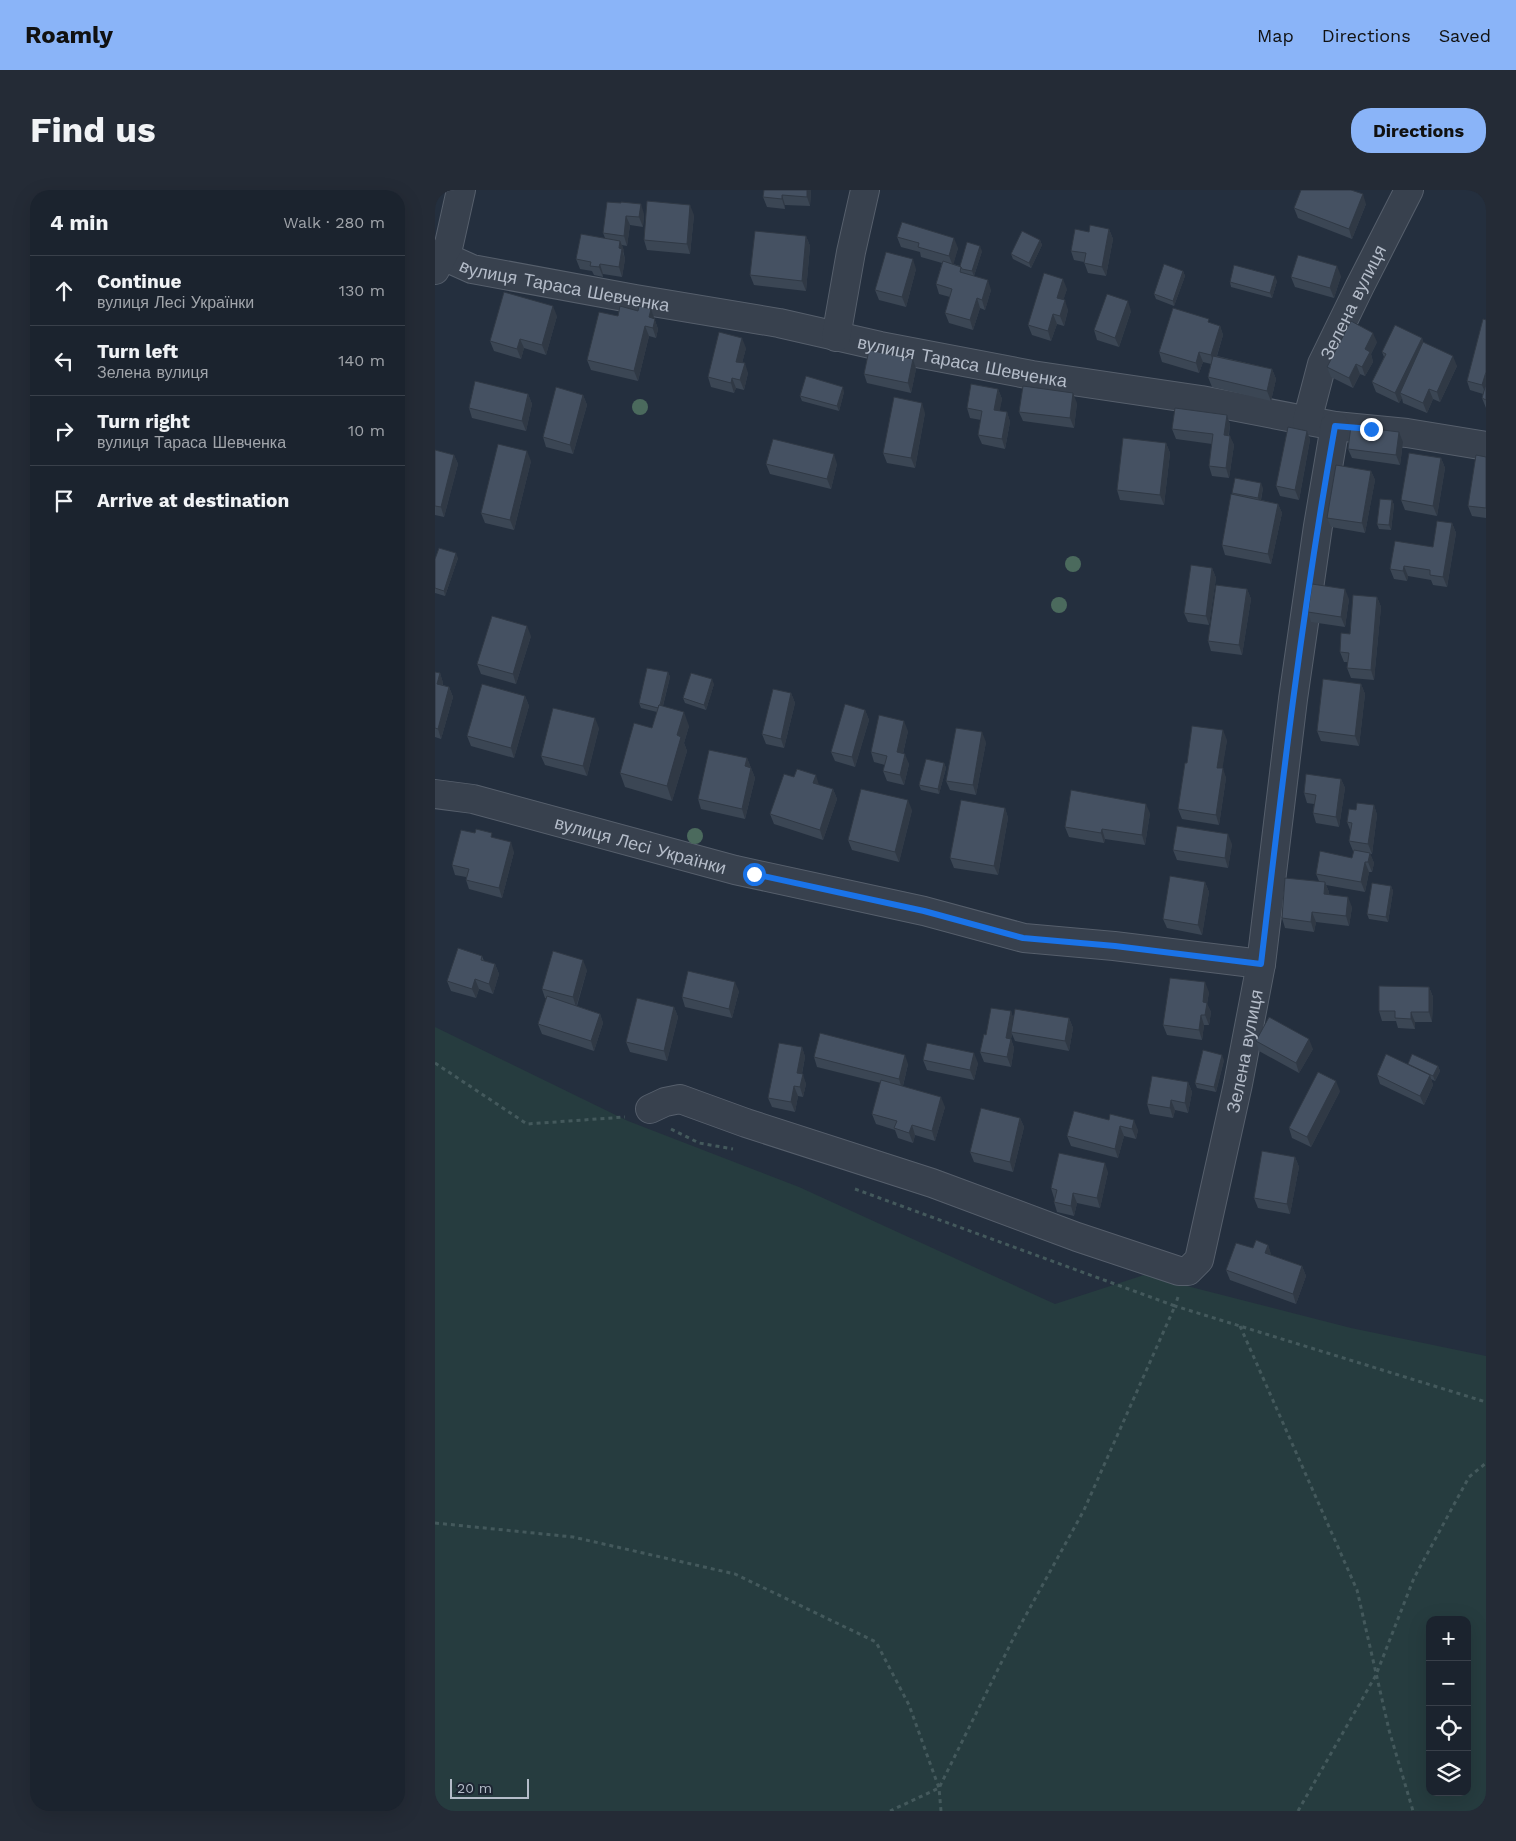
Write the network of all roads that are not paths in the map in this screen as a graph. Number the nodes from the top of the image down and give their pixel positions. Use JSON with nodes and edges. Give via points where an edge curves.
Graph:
{"nodes":[{"id":1,"x":461,"y":190,"type":"edge"},
{"id":2,"x":865,"y":190,"type":"edge"},
{"id":3,"x":1409,"y":190,"type":"edge"},
{"id":4,"x":439,"y":263,"type":"edge"},
{"id":5,"x":836,"y":336,"type":"junction"},
{"id":6,"x":1307,"y":420,"type":"junction"},
{"id":7,"x":1335,"y":426,"type":"junction"},
{"id":8,"x":1486,"y":446,"type":"edge"},
{"id":9,"x":435,"y":794,"type":"edge"},
{"id":10,"x":1261,"y":964,"type":"junction"},
{"id":11,"x":650,"y":1118,"type":"road end"}],
"edges":[{"from":1,"to":4,"type":"street","via":[[449,244]]},
{"from":2,"to":5,"type":"street"},
{"from":3,"to":6,"type":"street","name":"Зелена вулиця","via":[[1323,364]]},
{"from":4,"to":5,"type":"street","name":"вулиця Тараса Шевченка"},
{"from":5,"to":6,"type":"street","name":"вулиця Тараса Шевченка","via":[[1032,376],[1201,400]]},
{"from":6,"to":7,"type":"street","name":"вулиця Тараса Шевченка"},
{"from":7,"to":8,"type":"street","name":"вулиця Тараса Шевченка","via":[[1407,433]]},
{"from":7,"to":10,"type":"street","name":"Зелена вулиця","via":[[1293,699]]},
{"from":9,"to":10,"type":"street","name":"вулиця Лесі Українки","via":[[473,799],[735,870],[924,911],[1023,938]]},
{"from":10,"to":11,"type":"street","name":"Зелена вулиця","via":[[1238,1084],[1193,1266],[1179,1272],[932,1183],[681,1099],[665,1102]]}]}
